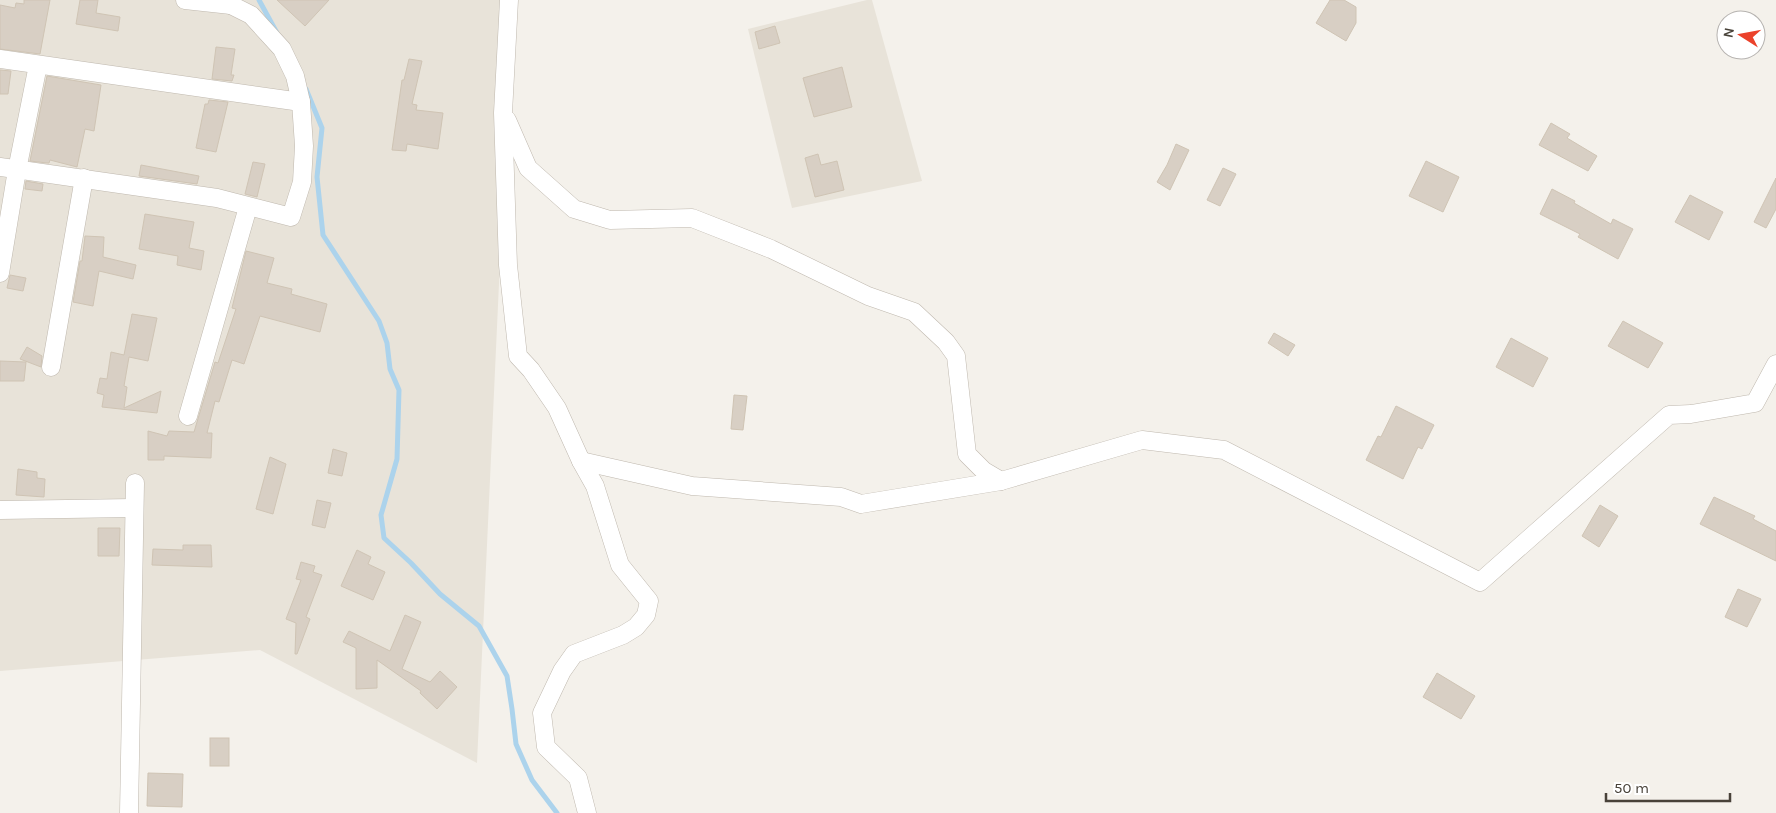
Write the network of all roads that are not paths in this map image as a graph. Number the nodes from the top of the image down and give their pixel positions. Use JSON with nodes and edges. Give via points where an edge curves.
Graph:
{"nodes":[{"id":1,"x":185,"y":0,"type":"edge"},
{"id":2,"x":509,"y":0,"type":"edge"},
{"id":3,"x":230,"y":2,"type":"edge"},
{"id":4,"x":0,"y":59,"type":"edge"},
{"id":5,"x":38,"y":65,"type":"junction"},
{"id":6,"x":301,"y":102,"type":"junction"},
{"id":7,"x":503,"y":113,"type":"junction"},
{"id":8,"x":8,"y":168,"type":"edge"},
{"id":9,"x":84,"y":178,"type":"junction"},
{"id":10,"x":248,"y":207,"type":"junction"},
{"id":11,"x":0,"y":273,"type":"edge"},
{"id":12,"x":1776,"y":364,"type":"edge"},
{"id":13,"x":51,"y":367,"type":"dead end"},
{"id":14,"x":188,"y":416,"type":"dead end"},
{"id":15,"x":581,"y":461,"type":"junction"},
{"id":16,"x":1001,"y":481,"type":"junction"},
{"id":17,"x":135,"y":483,"type":"dead end"},
{"id":18,"x":134,"y":508,"type":"junction"},
{"id":19,"x":0,"y":510,"type":"edge"},
{"id":20,"x":128,"y":813,"type":"edge"},
{"id":21,"x":587,"y":813,"type":"edge"}],
"edges":[{"from":1,"to":3,"type":"street"},
{"from":2,"to":7,"type":"street"},
{"from":3,"to":6,"type":"street","via":[[251,15],[282,49],[295,76]]},
{"from":4,"to":5,"type":"street"},
{"from":5,"to":6,"type":"street"},
{"from":5,"to":8,"type":"street"},
{"from":6,"to":10,"type":"street","via":[[302,182],[291,217]]},
{"from":7,"to":15,"type":"street","via":[[508,265],[518,356],[557,408]]},
{"from":7,"to":16,"type":"street","via":[[528,168],[574,209],[610,220],[692,218],[772,248],[868,296],[914,312],[956,356],[967,454],[984,471]]},
{"from":8,"to":9,"type":"street"},
{"from":8,"to":11,"type":"street"},
{"from":9,"to":10,"type":"street","via":[[217,198]]},
{"from":9,"to":13,"type":"street"},
{"from":10,"to":14,"type":"street"},
{"from":12,"to":16,"type":"street","via":[[1755,403],[1669,415],[1480,582],[1224,450],[1142,440]]},
{"from":15,"to":16,"type":"street","via":[[692,486],[840,497],[861,504]]},
{"from":15,"to":21,"type":"street","via":[[595,486],[620,565],[649,601],[646,615],[636,627],[574,654],[542,713],[546,747],[578,778]]},
{"from":17,"to":18,"type":"street"},
{"from":18,"to":19,"type":"street"},
{"from":18,"to":20,"type":"street"}]}
